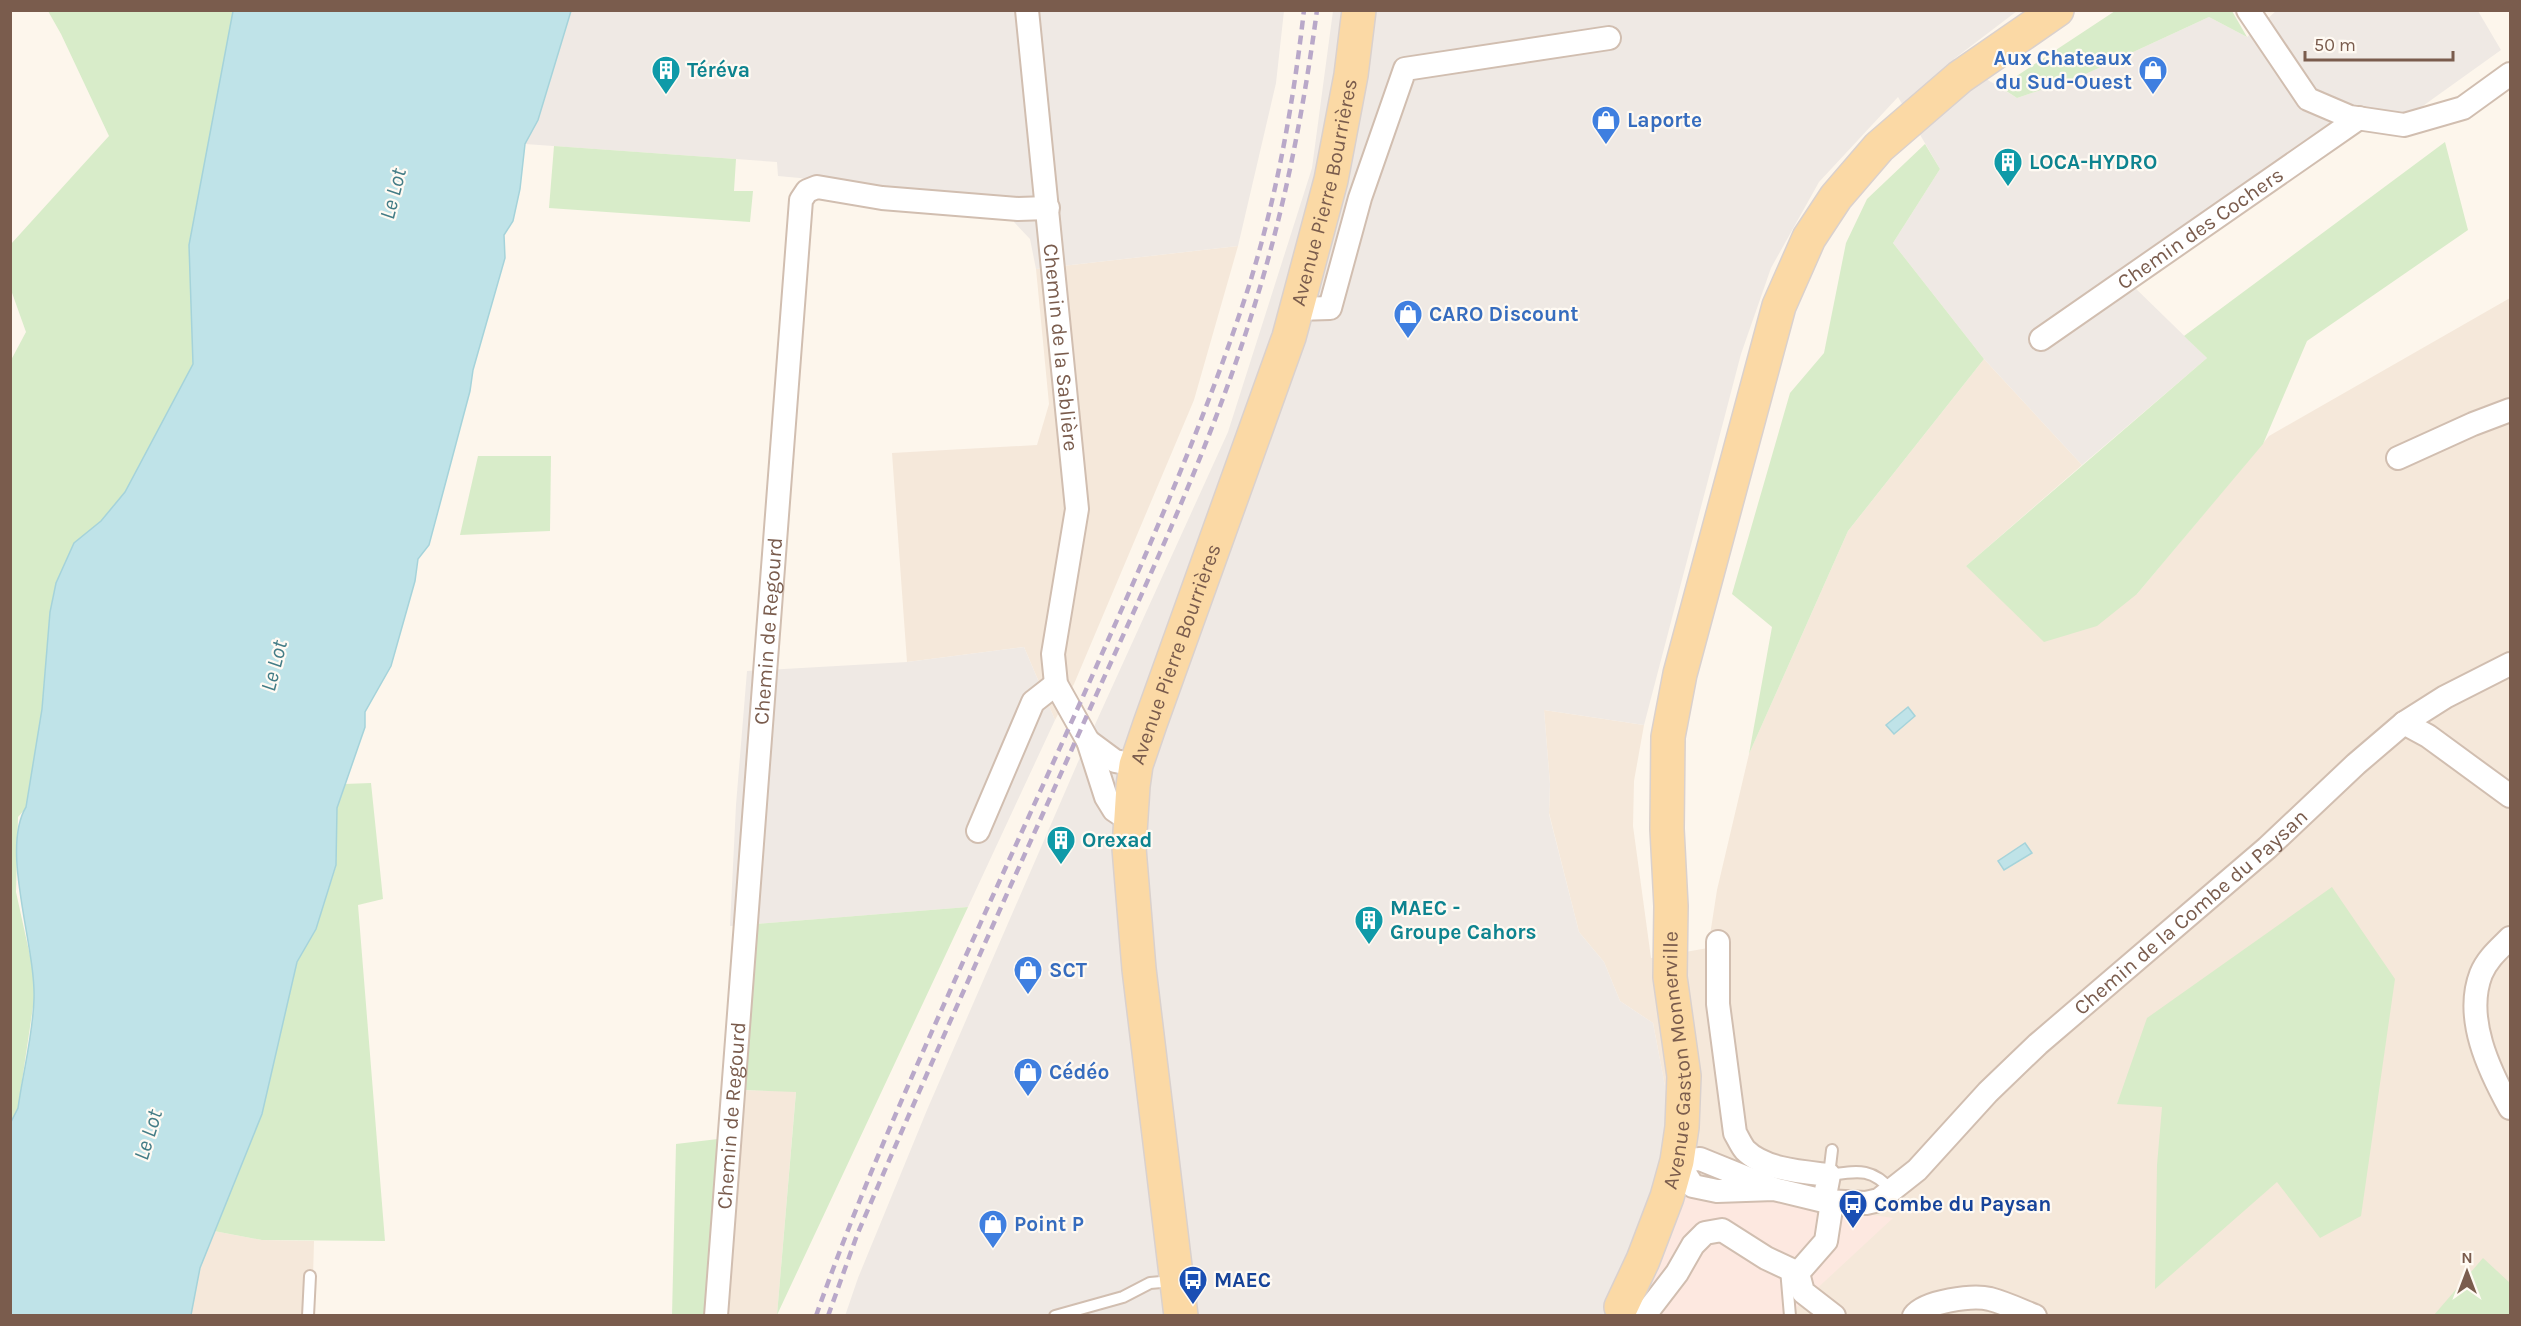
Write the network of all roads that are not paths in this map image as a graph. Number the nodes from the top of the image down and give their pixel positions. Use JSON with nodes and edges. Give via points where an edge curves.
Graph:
{"nodes":[{"id":1,"x":1027,"y":10,"type":"edge"},
{"id":2,"x":1359,"y":10,"type":"edge"},
{"id":3,"x":2057,"y":10,"type":"edge"},
{"id":4,"x":2248,"y":10,"type":"edge"},
{"id":5,"x":1608,"y":38,"type":"dead end"},
{"id":6,"x":2511,"y":74,"type":"edge"},
{"id":7,"x":2359,"y":118,"type":"junction"},
{"id":8,"x":1048,"y":207,"type":"junction"},
{"id":9,"x":1297,"y":309,"type":"junction"},
{"id":10,"x":2041,"y":339,"type":"dead end"},
{"id":11,"x":2511,"y":410,"type":"edge"},
{"id":12,"x":2398,"y":458,"type":"dead end"},
{"id":13,"x":2511,"y":664,"type":"edge"},
{"id":14,"x":1056,"y":684,"type":"junction"},
{"id":15,"x":2404,"y":723,"type":"junction"},
{"id":16,"x":1088,"y":741,"type":"junction"},
{"id":17,"x":1136,"y":765,"type":"junction"},
{"id":18,"x":2511,"y":796,"type":"edge"},
{"id":19,"x":1129,"y":820,"type":"junction"},
{"id":20,"x":978,"y":831,"type":"dead end"},
{"id":21,"x":2511,"y":938,"type":"edge"},
{"id":22,"x":1718,"y":942,"type":"dead end"},
{"id":23,"x":2511,"y":1108,"type":"edge"},
{"id":24,"x":1832,"y":1150,"type":"dead end"},
{"id":25,"x":1690,"y":1169,"type":"junction"},
{"id":26,"x":1829,"y":1175,"type":"junction"},
{"id":27,"x":1892,"y":1191,"type":"junction"},
{"id":28,"x":1828,"y":1201,"type":"junction"},
{"id":29,"x":1792,"y":1271,"type":"junction"},
{"id":30,"x":310,"y":1276,"type":"dead end"},
{"id":31,"x":1177,"y":1281,"type":"junction"},
{"id":32,"x":1626,"y":1313,"type":"edge"},
{"id":33,"x":308,"y":1316,"type":"edge"},
{"id":34,"x":716,"y":1316,"type":"edge"},
{"id":35,"x":1055,"y":1316,"type":"edge"},
{"id":36,"x":1181,"y":1316,"type":"edge"},
{"id":37,"x":1790,"y":1316,"type":"edge"},
{"id":38,"x":1834,"y":1316,"type":"edge"},
{"id":39,"x":1914,"y":1316,"type":"edge"},
{"id":40,"x":2035,"y":1316,"type":"edge"}],
"edges":[{"from":1,"to":8,"type":"street","name":"Chemin de la Sablière"},
{"from":2,"to":9,"type":"main road","name":"Avenue Pierre Bourrières","via":[[1351,75],[1330,180]]},
{"from":3,"to":25,"type":"main road","name":"Avenue Gaston Monnerville","via":[[1960,77],[1879,147],[1836,197],[1809,238],[1779,306],[1680,674],[1668,737],[1671,906],[1687,963],[1704,1071],[1704,1127]]},
{"from":4,"to":7,"type":"street","via":[[2308,99]]},
{"from":5,"to":9,"type":"street","via":[[1405,69],[1360,198],[1330,308]]},
{"from":6,"to":7,"type":"street","via":[[2463,108],[2404,125]]},
{"from":7,"to":10,"type":"street","name":"Chemin des Cochers"},
{"from":8,"to":14,"type":"street","name":"Chemin de la Sablière","via":[[1077,509],[1053,654]]},
{"from":8,"to":34,"type":"street","name":"Chemin de Regourd","via":[[882,198],[818,188],[807,191],[801,200]]},
{"from":9,"to":17,"type":"main road","name":"Avenue Pierre Bourrières"},
{"from":11,"to":12,"type":"street"},
{"from":13,"to":15,"type":"street","name":"Chemin de la Combe du Paysan"},
{"from":14,"to":16,"type":"street","name":"Chemin de la Sablière"},
{"from":14,"to":20,"type":"street","via":[[1033,702]]},
{"from":15,"to":18,"type":"street"},
{"from":15,"to":27,"type":"street","name":"Chemin de la Combe du Paysan","via":[[2267,848],[2038,1044]]},
{"from":16,"to":17,"type":"street","name":"Chemin de la Sablière","via":[[1115,761]]},
{"from":16,"to":19,"type":"street","name":"Chemin de la Sablière","via":[[1106,797],[1114,810]]},
{"from":17,"to":19,"type":"main road","name":"Avenue Pierre Bourrières"},
{"from":19,"to":31,"type":"main road","name":"Avenue Pierre Bourrières","via":[[1139,969]]},
{"from":21,"to":23,"type":"street","via":[[2481,973],[2476,995],[2486,1058]]},
{"from":22,"to":26,"type":"street","via":[[1718,1004],[1735,1133],[1746,1150],[1768,1164]]},
{"from":24,"to":26,"type":"lane"},
{"from":25,"to":28,"type":"street","name":"Chemin de la Combe du Paysan","via":[[1717,1191],[1774,1189]]},
{"from":25,"to":32,"type":"main road","name":"Avenue Gaston Monnerville","via":[[1687,1207]]},
{"from":26,"to":27,"type":"lane","via":[[1859,1171],[1874,1175]]},
{"from":26,"to":28,"type":"street"},
{"from":27,"to":28,"type":"street","name":"Chemin de la Combe du Paysan","via":[[1866,1203]]},
{"from":28,"to":29,"type":"street","via":[[1826,1241]]},
{"from":29,"to":32,"type":"street","via":[[1716,1229],[1693,1245],[1677,1273]]},
{"from":29,"to":37,"type":"lane"},
{"from":29,"to":38,"type":"street","via":[[1803,1292]]},
{"from":30,"to":33,"type":"lane"},
{"from":31,"to":35,"type":"lane","via":[[1150,1283],[1123,1297]]},
{"from":31,"to":36,"type":"main road","name":"Avenue Pierre Bourrières"},
{"from":39,"to":40,"type":"street","via":[[1948,1300],[1988,1298]]}]}
